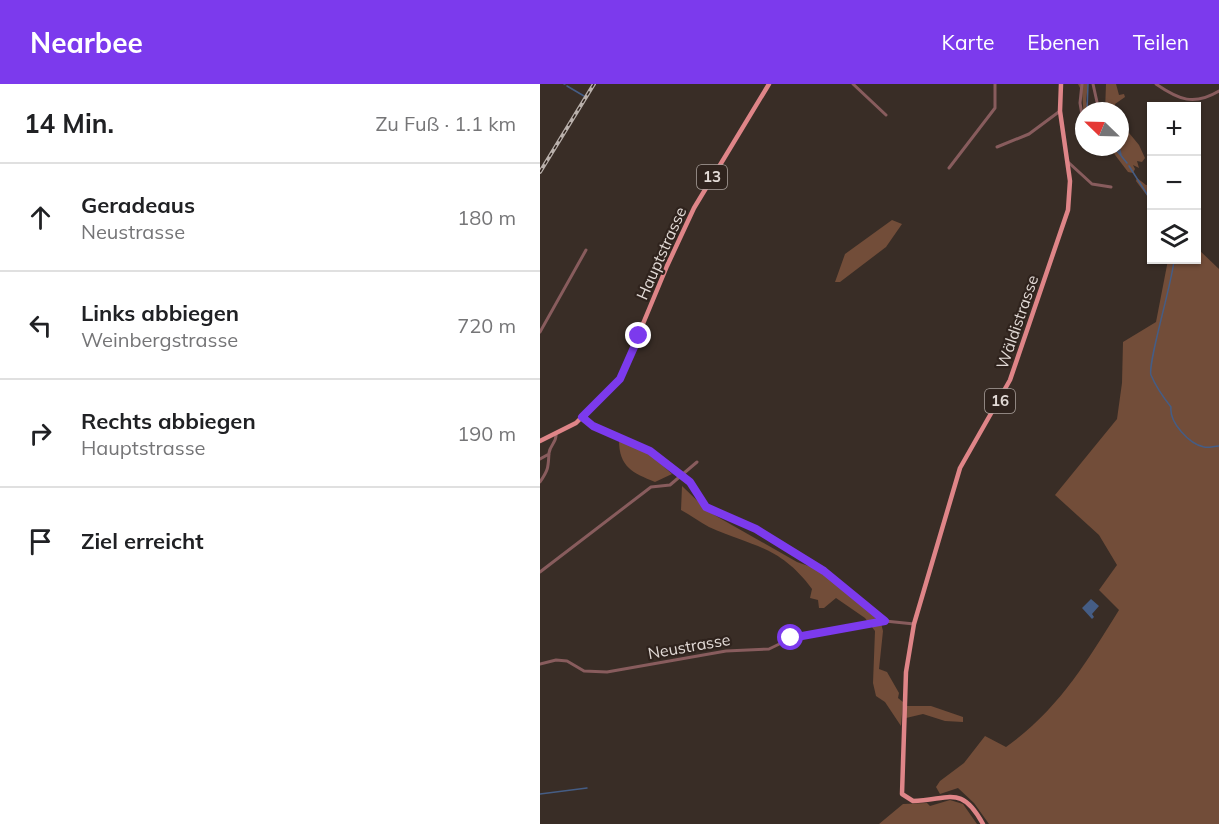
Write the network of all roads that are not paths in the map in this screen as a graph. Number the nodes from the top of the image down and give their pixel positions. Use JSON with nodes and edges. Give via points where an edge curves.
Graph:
{"nodes":[{"id":1,"x":769,"y":84,"type":"edge"},
{"id":2,"x":853,"y":84,"type":"edge"},
{"id":3,"x":995,"y":84,"type":"edge"},
{"id":4,"x":1061,"y":84,"type":"edge"},
{"id":5,"x":1082,"y":84,"type":"edge"},
{"id":6,"x":1093,"y":84,"type":"edge"},
{"id":7,"x":1156,"y":84,"type":"edge"},
{"id":8,"x":1219,"y":91,"type":"edge"},
{"id":9,"x":1080,"y":102,"type":"edge"},
{"id":10,"x":1097,"y":102,"type":"dead end"},
{"id":11,"x":1060,"y":111,"type":"junction"},
{"id":12,"x":886,"y":116,"type":"dead end"},
{"id":13,"x":997,"y":147,"type":"dead end"},
{"id":14,"x":1068,"y":162,"type":"junction"},
{"id":15,"x":949,"y":168,"type":"dead end"},
{"id":16,"x":1111,"y":187,"type":"dead end"},
{"id":17,"x":586,"y":250,"type":"dead end"},
{"id":18,"x":540,"y":332,"type":"edge"},
{"id":19,"x":582,"y":417,"type":"junction"},
{"id":20,"x":556,"y":434,"type":"junction"},
{"id":21,"x":540,"y":441,"type":"edge"},
{"id":22,"x":549,"y":454,"type":"junction"},
{"id":23,"x":540,"y":459,"type":"edge"},
{"id":24,"x":698,"y":462,"type":"dead end"},
{"id":25,"x":681,"y":476,"type":"junction"},
{"id":26,"x":540,"y":482,"type":"edge"},
{"id":27,"x":540,"y":572,"type":"edge"},
{"id":28,"x":883,"y":622,"type":"junction"},
{"id":29,"x":914,"y":624,"type":"junction"},
{"id":30,"x":540,"y":664,"type":"edge"},
{"id":31,"x":983,"y":824,"type":"edge"}],
"edges":[{"from":1,"to":19,"type":"main road","name":"Hauptstrasse","number":"13","via":[[694,208],[625,370],[613,388]]},
{"from":2,"to":12,"type":"street"},
{"from":3,"to":15,"type":"street","via":[[995,108]]},
{"from":4,"to":11,"type":"main road","name":"Wäldistrasse","number":"16"},
{"from":5,"to":9,"type":"street"},
{"from":6,"to":10,"type":"street"},
{"from":7,"to":8,"type":"street","via":[[1186,101],[1198,101]]},
{"from":11,"to":13,"type":"street","via":[[1029,134]]},
{"from":11,"to":14,"type":"main road","name":"Wäldistrasse","number":"16"},
{"from":14,"to":16,"type":"street","via":[[1092,184]]},
{"from":14,"to":29,"type":"main road","name":"Wäldistrasse","number":"16","via":[[1070,195],[1065,219],[1014,369],[960,468]]},
{"from":17,"to":18,"type":"street"},
{"from":19,"to":20,"type":"main road","name":"Hauptstrasse","number":"13"},
{"from":19,"to":25,"type":"street","via":[[593,426],[650,451]]},
{"from":20,"to":21,"type":"main road","name":"Hauptstrasse","number":"13"},
{"from":20,"to":22,"type":"street"},
{"from":22,"to":23,"type":"street"},
{"from":22,"to":26,"type":"street","via":[[549,468]]},
{"from":24,"to":25,"type":"street"},
{"from":25,"to":27,"type":"street","via":[[670,485],[651,487]]},
{"from":25,"to":28,"type":"street","via":[[706,507],[756,529],[824,571]]},
{"from":28,"to":29,"type":"street","name":"Neustrasse"},
{"from":28,"to":30,"type":"street","name":"Neustrasse","via":[[798,635],[770,649],[726,651],[607,672],[584,671],[567,661]]},
{"from":29,"to":31,"type":"main road","number":"16","via":[[907,665],[902,794],[913,801],[958,797],[971,805]]}]}
